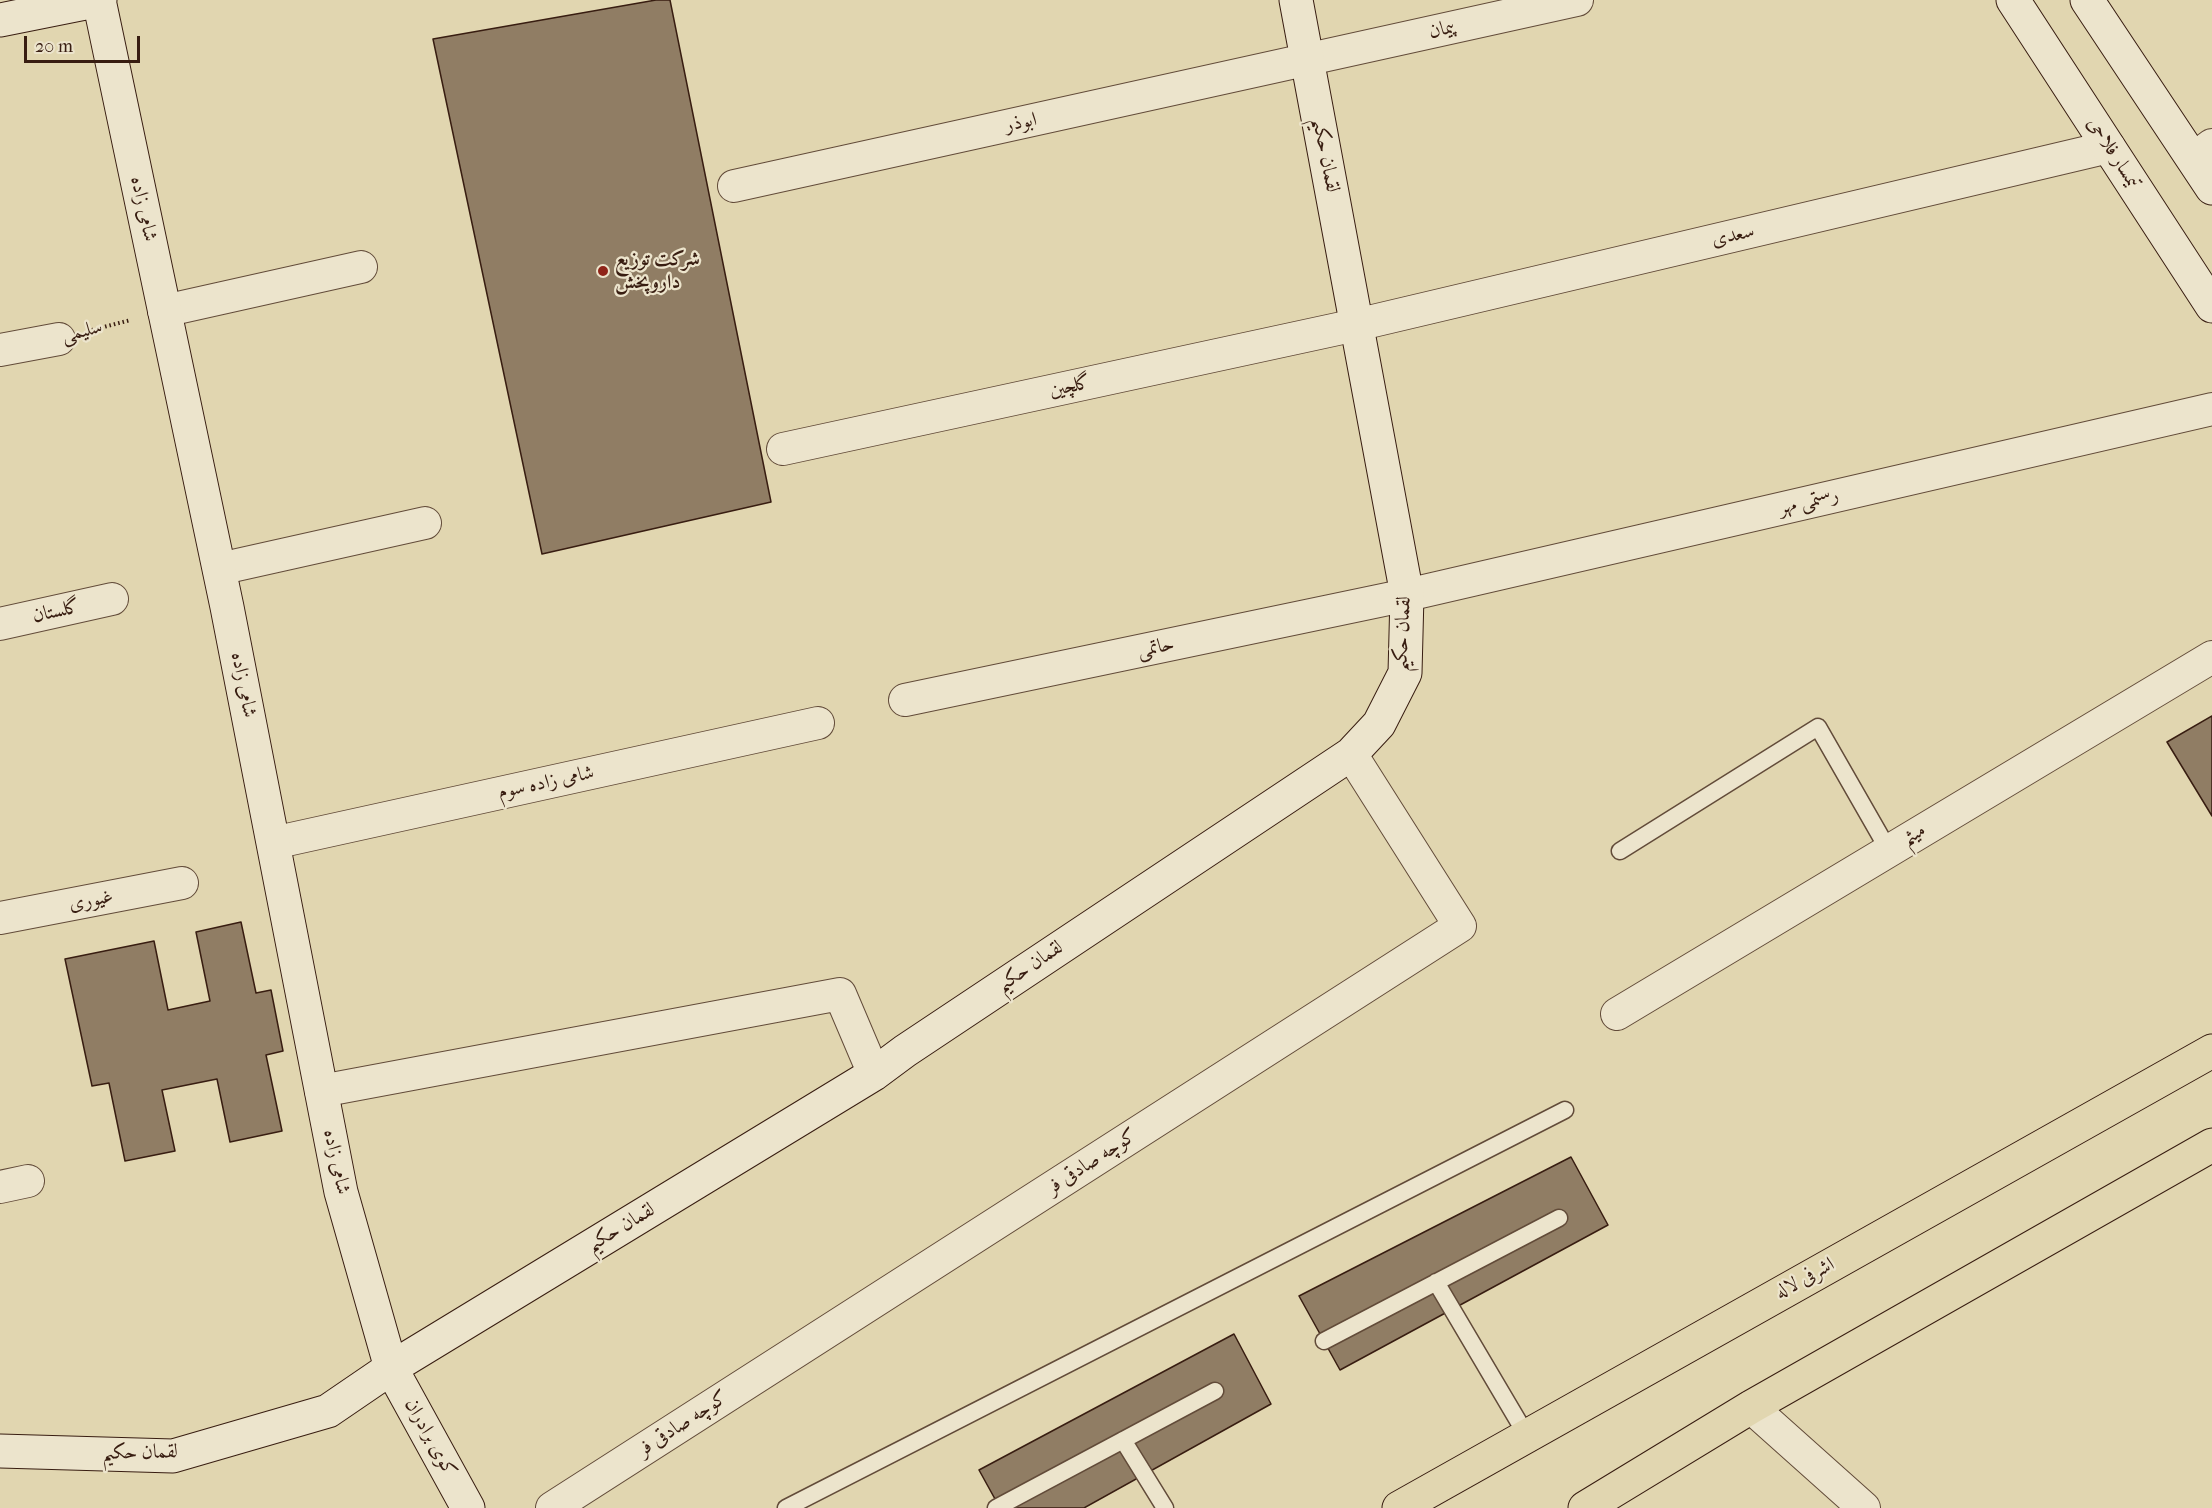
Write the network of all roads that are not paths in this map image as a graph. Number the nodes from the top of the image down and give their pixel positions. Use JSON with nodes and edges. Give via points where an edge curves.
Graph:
{"nodes":[{"id":1,"x":100,"y":0,"type":"edge"},
{"id":2,"x":1296,"y":0,"type":"edge"},
{"id":3,"x":1577,"y":0,"type":"edge"},
{"id":4,"x":2013,"y":0,"type":"edge"},
{"id":5,"x":2087,"y":0,"type":"edge"},
{"id":6,"x":0,"y":20,"type":"edge"},
{"id":7,"x":1307,"y":60,"type":"junction"},
{"id":8,"x":2109,"y":147,"type":"junction"},
{"id":9,"x":2202,"y":152,"type":"edge"},
{"id":10,"x":734,"y":186,"type":"dead end"},
{"id":11,"x":2212,"y":188,"type":"edge"},
{"id":12,"x":361,"y":267,"type":"dead end"},
{"id":13,"x":2212,"y":306,"type":"edge"},
{"id":14,"x":164,"y":311,"type":"junction"},
{"id":15,"x":1356,"y":325,"type":"junction"},
{"id":16,"x":59,"y":339,"type":"road end"},
{"id":17,"x":0,"y":350,"type":"edge"},
{"id":18,"x":2212,"y":409,"type":"edge"},
{"id":19,"x":783,"y":449,"type":"dead end"},
{"id":20,"x":425,"y":523,"type":"dead end"},
{"id":21,"x":219,"y":569,"type":"junction"},
{"id":22,"x":1407,"y":595,"type":"junction"},
{"id":23,"x":112,"y":599,"type":"dead end"},
{"id":24,"x":0,"y":624,"type":"edge"},
{"id":25,"x":2212,"y":657,"type":"edge"},
{"id":26,"x":905,"y":700,"type":"dead end"},
{"id":27,"x":818,"y":723,"type":"dead end"},
{"id":28,"x":1351,"y":754,"type":"junction"},
{"id":29,"x":273,"y":843,"type":"junction"},
{"id":30,"x":1620,"y":851,"type":"dead end"},
{"id":31,"x":1889,"y":851,"type":"junction"},
{"id":32,"x":182,"y":883,"type":"dead end"},
{"id":33,"x":0,"y":918,"type":"edge"},
{"id":34,"x":1617,"y":1014,"type":"dead end"},
{"id":35,"x":2212,"y":1051,"type":"edge"},
{"id":36,"x":874,"y":1074,"type":"junction"},
{"id":37,"x":321,"y":1091,"type":"junction"},
{"id":38,"x":1565,"y":1110,"type":"dead end"},
{"id":39,"x":2212,"y":1145,"type":"edge"},
{"id":40,"x":1559,"y":1218,"type":"dead end"},
{"id":41,"x":1436,"y":1282,"type":"junction"},
{"id":42,"x":1324,"y":1341,"type":"dead end"},
{"id":43,"x":392,"y":1368,"type":"junction"},
{"id":44,"x":1215,"y":1391,"type":"dead end"},
{"id":45,"x":1751,"y":1407,"type":"junction"},
{"id":46,"x":1527,"y":1436,"type":"junction"},
{"id":47,"x":1123,"y":1440,"type":"junction"},
{"id":48,"x":0,"y":1451,"type":"edge"},
{"id":49,"x":468,"y":1508,"type":"edge"},
{"id":50,"x":552,"y":1508,"type":"edge"},
{"id":51,"x":786,"y":1508,"type":"edge"},
{"id":52,"x":996,"y":1508,"type":"edge"},
{"id":53,"x":1165,"y":1508,"type":"edge"},
{"id":54,"x":1399,"y":1508,"type":"edge"},
{"id":55,"x":1585,"y":1508,"type":"edge"},
{"id":56,"x":1864,"y":1508,"type":"edge"}],
"edges":[{"from":1,"to":6,"type":"street"},
{"from":1,"to":14,"type":"street","name":"شامی زاده"},
{"from":2,"to":7,"type":"street","name":"لقمان حکیم"},
{"from":3,"to":7,"type":"street","name":"پیمان"},
{"from":4,"to":8,"type":"street","name":"تیمسار فلاحی"},
{"from":5,"to":9,"type":"street"},
{"from":7,"to":10,"type":"street","name":"ابوذر"},
{"from":7,"to":15,"type":"street","name":"لقمان حکیم"},
{"from":8,"to":13,"type":"street","name":"تیمسار فلاحی"},
{"from":8,"to":15,"type":"street","name":"سعدی"},
{"from":9,"to":11,"type":"street"},
{"from":12,"to":14,"type":"street"},
{"from":14,"to":21,"type":"street","name":"شامی زاده"},
{"from":15,"to":19,"type":"street","name":"گلچین"},
{"from":15,"to":22,"type":"street","name":"لقمان حکیم"},
{"from":16,"to":17,"type":"street","name":"سلیمی"},
{"from":18,"to":22,"type":"street","name":"رستمی مهر"},
{"from":20,"to":21,"type":"street"},
{"from":21,"to":29,"type":"street","name":"شامی زاده"},
{"from":22,"to":26,"type":"street","name":"حاتمی"},
{"from":22,"to":28,"type":"street","name":"لقمان حکیم","via":[[1405,673],[1379,724]]},
{"from":23,"to":24,"type":"street","name":"گلستان"},
{"from":25,"to":31,"type":"street","name":"میثم"},
{"from":27,"to":29,"type":"street","name":"شامی زاده سوم"},
{"from":28,"to":36,"type":"street","name":"لقمان حکیم"},
{"from":28,"to":50,"type":"street","name":"کوچه صادقی فر","via":[[1460,926]]},
{"from":29,"to":37,"type":"street","name":"شامی زاده"},
{"from":30,"to":31,"type":"lane","via":[[1818,727]]},
{"from":31,"to":34,"type":"street","name":"میثم"},
{"from":32,"to":33,"type":"street","name":"غیوری"},
{"from":35,"to":46,"type":"main road","name":"اشرفی لاله"},
{"from":36,"to":37,"type":"street","via":[[840,994]]},
{"from":36,"to":43,"type":"street","name":"لقمان حکیم"},
{"from":37,"to":43,"type":"street","name":"شامی زاده","via":[[341,1192]]},
{"from":38,"to":51,"type":"lane"},
{"from":39,"to":45,"type":"main road"},
{"from":40,"to":41,"type":"lane"},
{"from":41,"to":42,"type":"lane"},
{"from":41,"to":46,"type":"lane"},
{"from":43,"to":48,"type":"street","name":"لقمان حکیم","via":[[328,1411],[173,1456]]},
{"from":43,"to":49,"type":"street","name":"کوی برادران"},
{"from":44,"to":47,"type":"lane"},
{"from":45,"to":55,"type":"main road"},
{"from":45,"to":56,"type":"street"},
{"from":46,"to":54,"type":"main road","name":"اشرفی لاله"},
{"from":47,"to":52,"type":"lane"},
{"from":47,"to":53,"type":"lane"}]}
